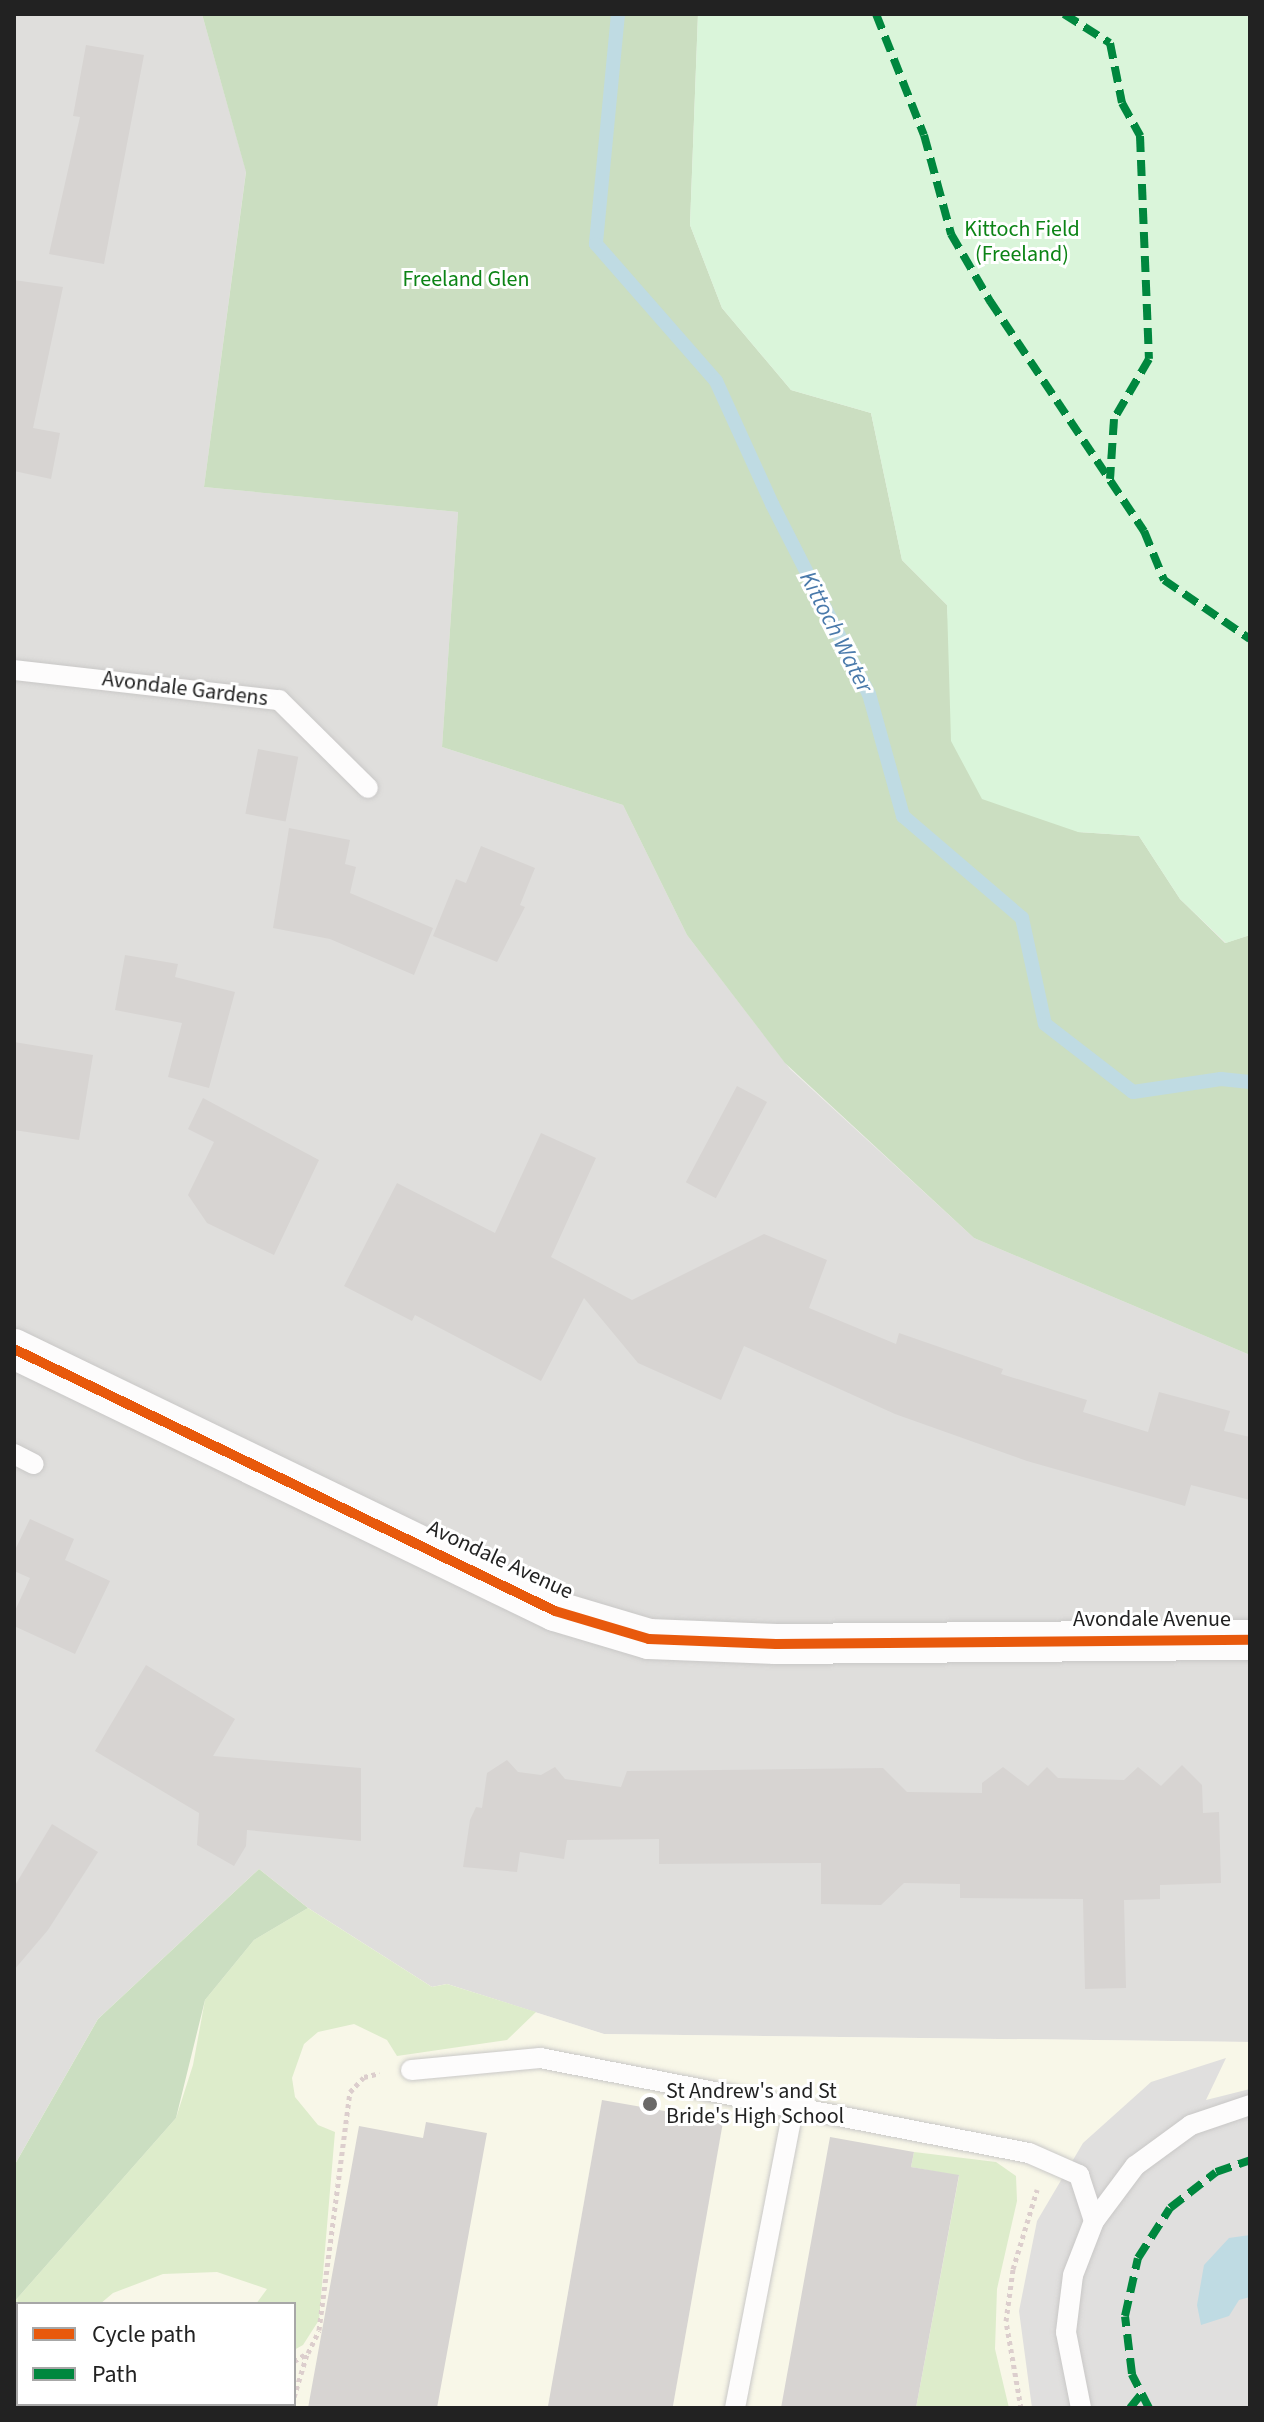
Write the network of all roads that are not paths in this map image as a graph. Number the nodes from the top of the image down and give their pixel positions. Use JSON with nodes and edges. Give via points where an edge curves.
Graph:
{"nodes":[{"id":1,"x":14,"y":670,"type":"edge"},
{"id":2,"x":368,"y":788,"type":"dead end"},
{"id":3,"x":14,"y":1349,"type":"edge"},
{"id":4,"x":14,"y":1454,"type":"edge"},
{"id":5,"x":34,"y":1464,"type":"dead end"},
{"id":6,"x":1250,"y":1640,"type":"edge"},
{"id":7,"x":411,"y":2070,"type":"road end"},
{"id":8,"x":794,"y":2105,"type":"junction"},
{"id":9,"x":1250,"y":2105,"type":"edge"},
{"id":10,"x":1094,"y":2221,"type":"junction"},
{"id":11,"x":735,"y":2408,"type":"edge"},
{"id":12,"x":1081,"y":2408,"type":"edge"}],
"edges":[{"from":1,"to":2,"type":"lane","name":"Avondale Gardens","via":[[279,700]]},
{"from":3,"to":6,"type":"street","name":"Avondale Avenue","via":[[555,1611],[649,1639],[776,1644]]},
{"from":4,"to":5,"type":"lane"},
{"from":7,"to":8,"type":"lane","via":[[540,2058]]},
{"from":8,"to":10,"type":"lane","via":[[1029,2153],[1079,2175]]},
{"from":8,"to":11,"type":"lane"},
{"from":9,"to":10,"type":"lane","via":[[1191,2125],[1146,2158]]},
{"from":10,"to":12,"type":"lane","via":[[1073,2275],[1066,2332]]}]}
